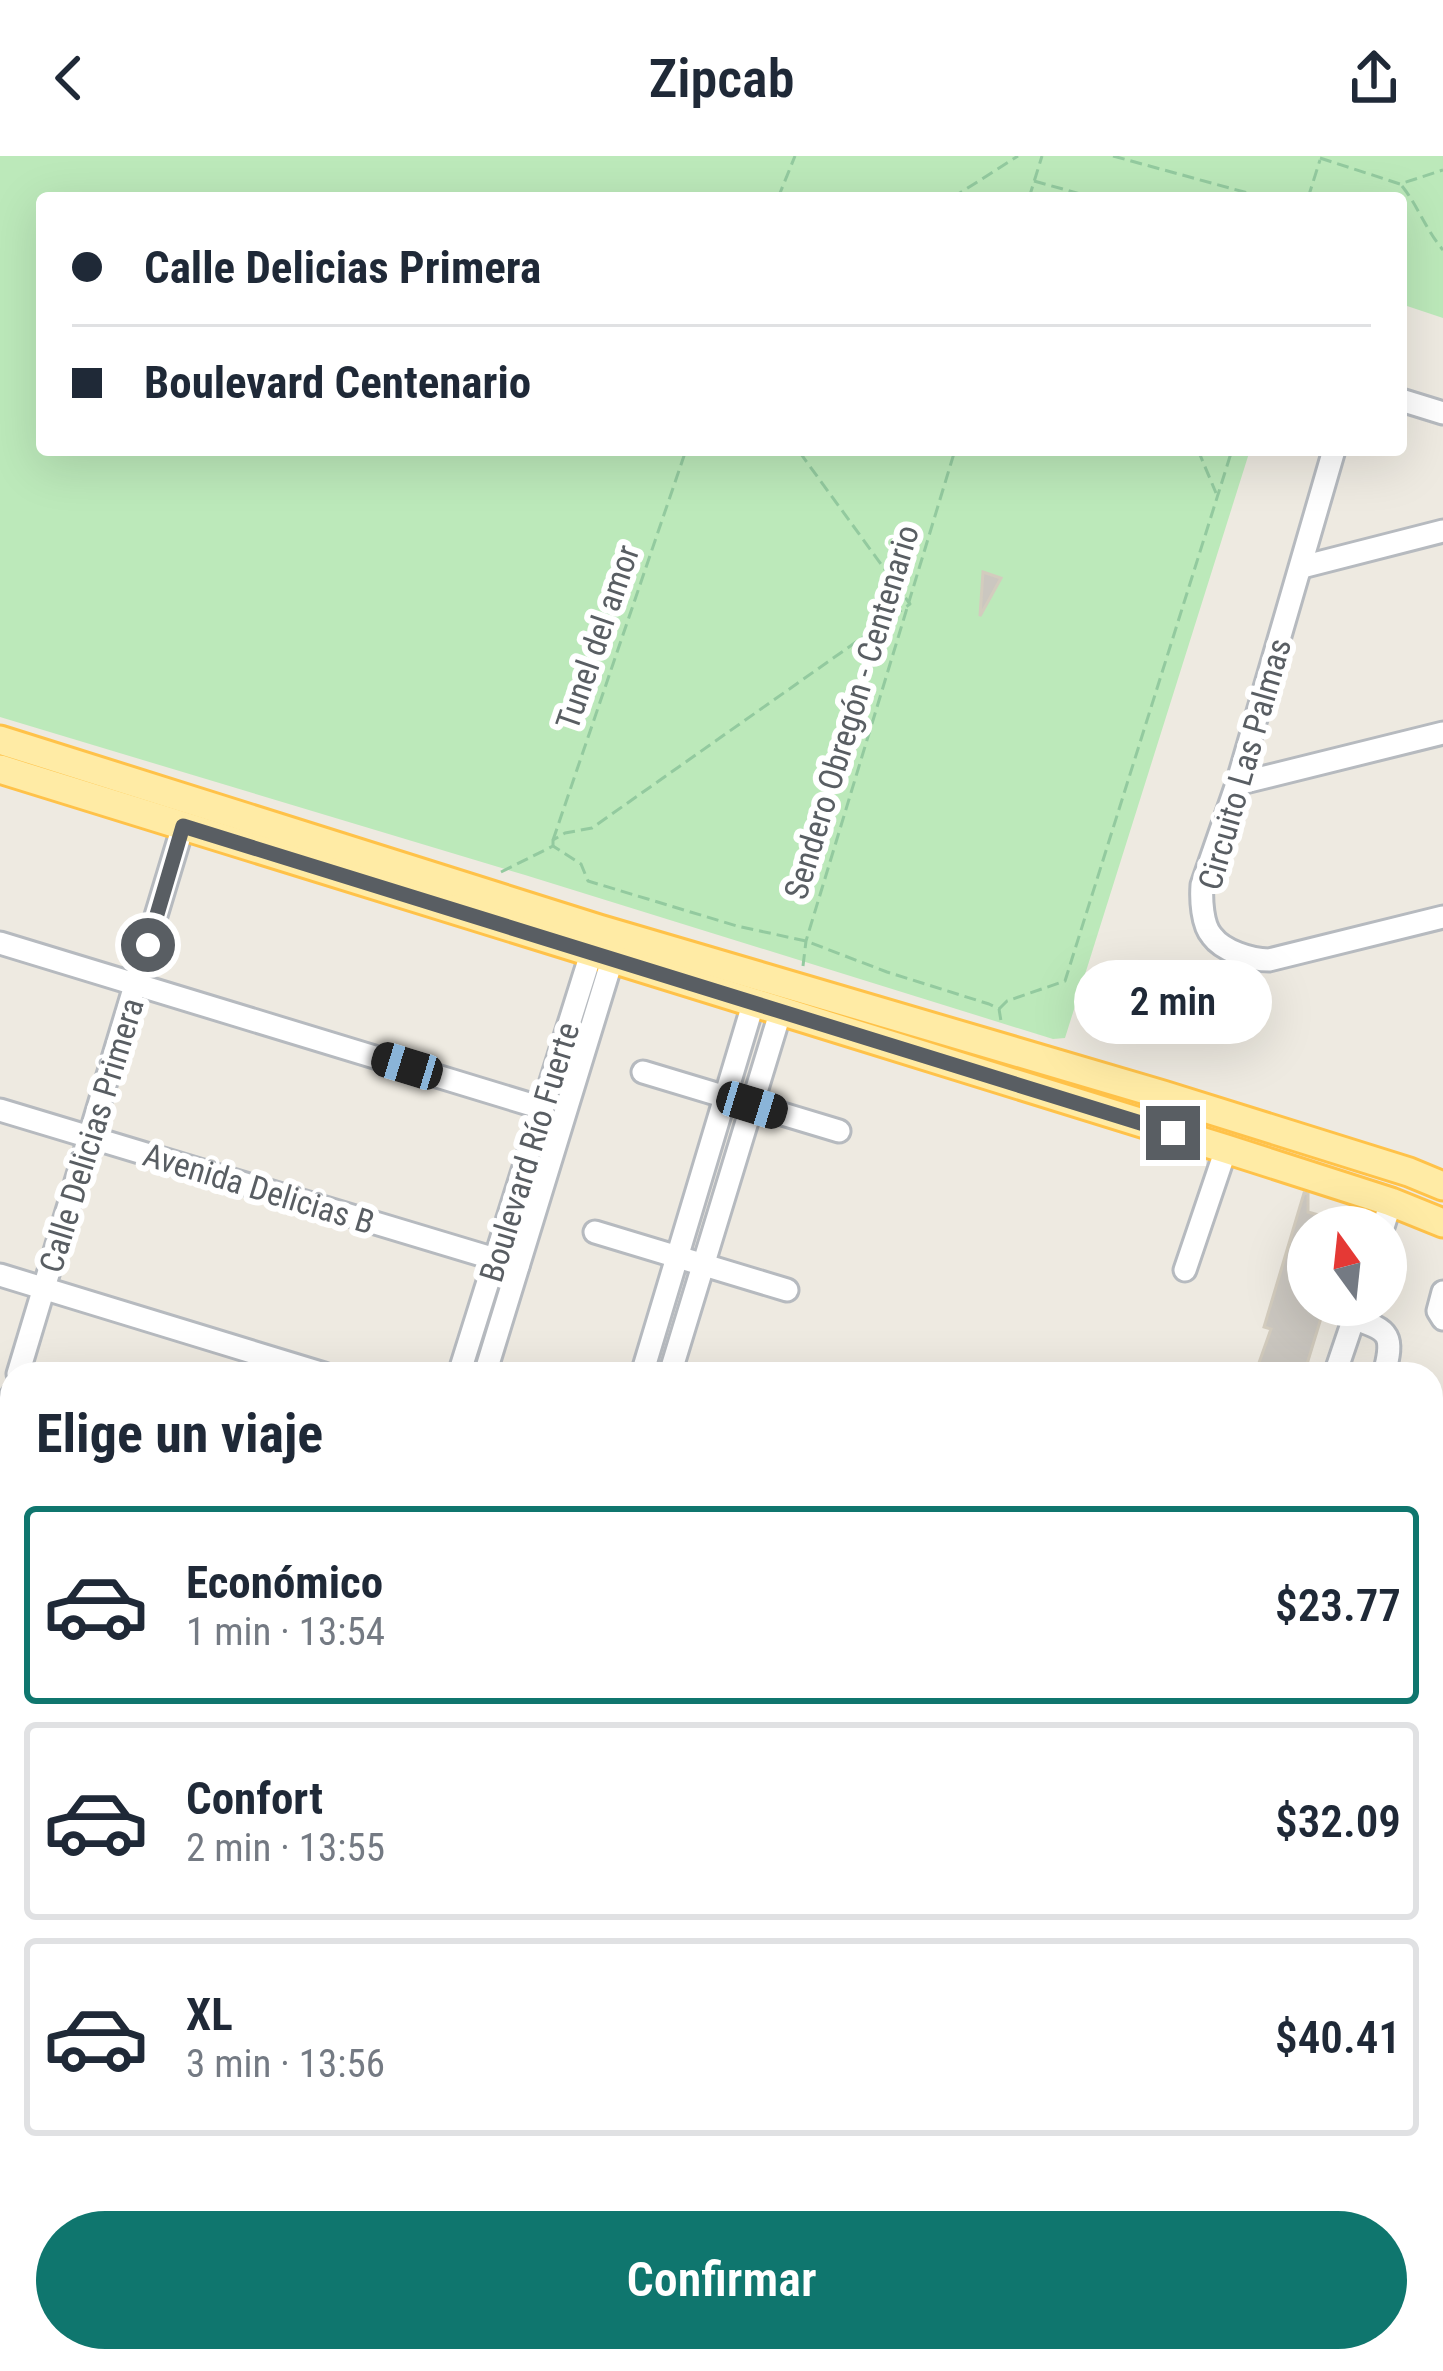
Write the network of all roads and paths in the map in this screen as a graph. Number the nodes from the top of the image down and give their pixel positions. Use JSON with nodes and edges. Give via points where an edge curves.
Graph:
{"nodes":[{"id":1,"x":795,"y":156,"type":"edge"},
{"id":2,"x":1018,"y":156,"type":"edge"},
{"id":3,"x":1042,"y":156,"type":"edge"},
{"id":4,"x":1114,"y":156,"type":"edge"},
{"id":5,"x":1321,"y":157,"type":"edge"},
{"id":6,"x":1443,"y":170,"type":"edge"},
{"id":7,"x":1034,"y":181,"type":"junction"},
{"id":8,"x":1400,"y":184,"type":"junction"},
{"id":9,"x":780,"y":192,"type":"edge"},
{"id":10,"x":961,"y":192,"type":"edge"},
{"id":11,"x":1031,"y":192,"type":"edge"},
{"id":12,"x":1073,"y":192,"type":"edge"},
{"id":13,"x":1244,"y":192,"type":"edge"},
{"id":14,"x":1310,"y":192,"type":"edge"},
{"id":15,"x":1406,"y":192,"type":"edge"},
{"id":16,"x":1407,"y":193,"type":"edge"},
{"id":17,"x":1443,"y":250,"type":"edge"},
{"id":18,"x":1407,"y":402,"type":"edge"},
{"id":19,"x":1443,"y":412,"type":"edge"},
{"id":20,"x":684,"y":456,"type":"edge"},
{"id":21,"x":802,"y":456,"type":"edge"},
{"id":22,"x":953,"y":456,"type":"edge"},
{"id":23,"x":1201,"y":456,"type":"edge"},
{"id":24,"x":1230,"y":456,"type":"edge"},
{"id":25,"x":1332,"y":456,"type":"edge"},
{"id":26,"x":1218,"y":497,"type":"junction"},
{"id":27,"x":1443,"y":531,"type":"edge"},
{"id":28,"x":1302,"y":567,"type":"junction"},
{"id":29,"x":910,"y":604,"type":"junction"},
{"id":30,"x":1443,"y":733,"type":"edge"},
{"id":31,"x":0,"y":740,"type":"edge"},
{"id":32,"x":0,"y":770,"type":"edge"},
{"id":33,"x":1237,"y":784,"type":"junction"},
{"id":34,"x":183,"y":826,"type":"junction"},
{"id":35,"x":553,"y":843,"type":"junction"},
{"id":36,"x":489,"y":894,"type":"junction"},
{"id":37,"x":1443,"y":917,"type":"edge"},
{"id":38,"x":806,"y":941,"type":"junction"},
{"id":39,"x":0,"y":943,"type":"edge"},
{"id":40,"x":606,"y":944,"type":"junction"},
{"id":41,"x":136,"y":985,"type":"junction"},
{"id":42,"x":777,"y":1000,"type":"junction"},
{"id":43,"x":999,"y":1009,"type":"junction"},
{"id":44,"x":993,"y":1046,"type":"junction"},
{"id":45,"x":643,"y":1072,"type":"dead end"},
{"id":46,"x":725,"y":1098,"type":"junction"},
{"id":47,"x":752,"y":1105,"type":"junction"},
{"id":48,"x":542,"y":1108,"type":"junction"},
{"id":49,"x":0,"y":1110,"type":"edge"},
{"id":50,"x":1233,"y":1117,"type":"junction"},
{"id":51,"x":839,"y":1131,"type":"dead end"},
{"id":52,"x":90,"y":1137,"type":"junction"},
{"id":53,"x":1222,"y":1148,"type":"junction"},
{"id":54,"x":1443,"y":1186,"type":"edge"},
{"id":55,"x":1365,"y":1206,"type":"edge"},
{"id":56,"x":1407,"y":1218,"type":"edge"},
{"id":57,"x":1443,"y":1223,"type":"edge"},
{"id":58,"x":595,"y":1232,"type":"dead end"},
{"id":59,"x":677,"y":1256,"type":"junction"},
{"id":60,"x":495,"y":1259,"type":"junction"},
{"id":61,"x":703,"y":1264,"type":"junction"},
{"id":62,"x":518,"y":1266,"type":"junction"},
{"id":63,"x":1185,"y":1270,"type":"dead end"},
{"id":64,"x":0,"y":1275,"type":"edge"},
{"id":65,"x":44,"y":1288,"type":"junction"},
{"id":66,"x":787,"y":1290,"type":"dead end"},
{"id":67,"x":1443,"y":1292,"type":"edge"},
{"id":68,"x":1443,"y":1319,"type":"edge"},
{"id":69,"x":1351,"y":1326,"type":"edge"},
{"id":70,"x":1379,"y":1326,"type":"edge"},
{"id":71,"x":22,"y":1362,"type":"edge"},
{"id":72,"x":285,"y":1362,"type":"edge"},
{"id":73,"x":463,"y":1362,"type":"edge"},
{"id":74,"x":489,"y":1362,"type":"edge"},
{"id":75,"x":646,"y":1362,"type":"edge"},
{"id":76,"x":674,"y":1362,"type":"edge"},
{"id":77,"x":1339,"y":1362,"type":"edge"},
{"id":78,"x":1388,"y":1362,"type":"edge"}],
"edges":[{"from":1,"to":9,"type":"path"},
{"from":2,"to":10,"type":"path"},
{"from":3,"to":7,"type":"path"},
{"from":4,"to":13,"type":"path"},
{"from":5,"to":8,"type":"path"},
{"from":5,"to":14,"type":"path"},
{"from":6,"to":8,"type":"path"},
{"from":7,"to":11,"type":"path"},
{"from":7,"to":12,"type":"path"},
{"from":8,"to":15,"type":"path"},
{"from":16,"to":17,"type":"path"},
{"from":18,"to":19,"type":"street"},
{"from":20,"to":35,"type":"path","name":"Tunel del amor"},
{"from":21,"to":29,"type":"path"},
{"from":22,"to":29,"type":"path","name":"Sendero Obregón - Centenario"},
{"from":23,"to":26,"type":"path"},
{"from":24,"to":26,"type":"path"},
{"from":25,"to":28,"type":"street","name":"Circuito Las Palmas"},
{"from":26,"to":43,"type":"path","via":[[1065,981]]},
{"from":27,"to":28,"type":"street"},
{"from":28,"to":33,"type":"street","name":"Circuito Las Palmas"},
{"from":29,"to":35,"type":"path","via":[[592,829],[565,832]]},
{"from":29,"to":38,"type":"path","name":"Sendero Obregón - Centenario"},
{"from":30,"to":33,"type":"street"},
{"from":31,"to":36,"type":"main road"},
{"from":32,"to":34,"type":"main road"},
{"from":33,"to":37,"type":"street","name":"Circuito Las Palmas","via":[[1201,895],[1212,938],[1269,960]]},
{"from":34,"to":40,"type":"main road"},
{"from":34,"to":41,"type":"street","name":"Calle Delicias Primera"},
{"from":35,"to":36,"type":"path","via":[[496,875]]},
{"from":35,"to":38,"type":"path","via":[[581,864],[588,881]]},
{"from":36,"to":40,"type":"main road"},
{"from":38,"to":42,"type":"path","name":"Sendero Obregón - Centenario","via":[[806,956]]},
{"from":38,"to":43,"type":"path"},
{"from":39,"to":41,"type":"street"},
{"from":40,"to":42,"type":"main road"},
{"from":40,"to":42,"type":"main road"},
{"from":40,"to":48,"type":"street","name":"Boulevard Río Fuerte"},
{"from":40,"to":62,"type":"street","name":"Boulevard Río Fuerte"},
{"from":41,"to":48,"type":"street"},
{"from":41,"to":52,"type":"street","name":"Calle Delicias Primera"},
{"from":42,"to":44,"type":"main road"},
{"from":42,"to":46,"type":"street"},
{"from":42,"to":47,"type":"street"},
{"from":42,"to":53,"type":"main road"},
{"from":43,"to":44,"type":"path"},
{"from":44,"to":50,"type":"main road"},
{"from":45,"to":46,"type":"street"},
{"from":46,"to":47,"type":"street"},
{"from":46,"to":59,"type":"street"},
{"from":47,"to":51,"type":"street"},
{"from":47,"to":61,"type":"street"},
{"from":48,"to":60,"type":"street","name":"Boulevard Río Fuerte"},
{"from":49,"to":52,"type":"street","name":"Avenida Delicias B"},
{"from":50,"to":53,"type":"main road"},
{"from":50,"to":54,"type":"main road"},
{"from":52,"to":60,"type":"street","name":"Avenida Delicias B"},
{"from":52,"to":65,"type":"street","name":"Calle Delicias Primera"},
{"from":53,"to":55,"type":"main road"},
{"from":53,"to":63,"type":"street"},
{"from":56,"to":57,"type":"main road"},
{"from":58,"to":59,"type":"street"},
{"from":59,"to":61,"type":"street"},
{"from":59,"to":75,"type":"street"},
{"from":60,"to":62,"type":"street","name":"Avenida Delicias B"},
{"from":60,"to":73,"type":"street","name":"Boulevard Río Fuerte"},
{"from":61,"to":66,"type":"street"},
{"from":61,"to":76,"type":"street"},
{"from":62,"to":74,"type":"street","name":"Boulevard Río Fuerte"},
{"from":64,"to":65,"type":"street"},
{"from":65,"to":71,"type":"street","name":"Calle Delicias Primera"},
{"from":65,"to":72,"type":"street"},
{"from":67,"to":68,"type":"street"},
{"from":69,"to":77,"type":"street"},
{"from":70,"to":78,"type":"street","via":[[1391,1350]]}]}
